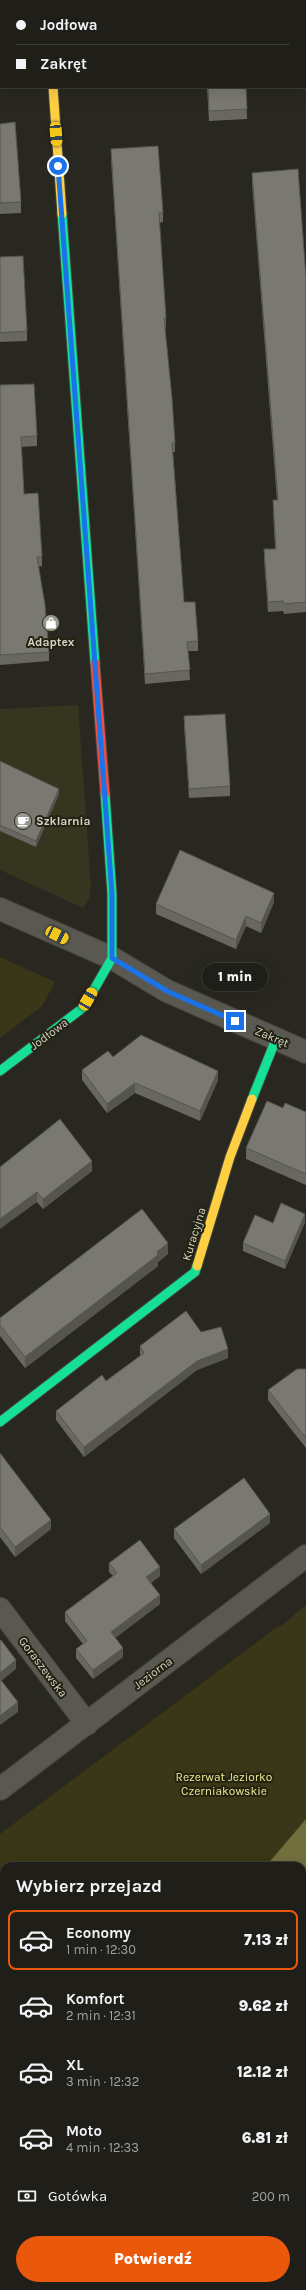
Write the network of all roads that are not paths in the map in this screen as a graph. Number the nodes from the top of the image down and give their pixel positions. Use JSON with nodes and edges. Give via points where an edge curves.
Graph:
{"nodes":[{"id":1,"x":53,"y":88,"type":"edge"},
{"id":2,"x":0,"y":909,"type":"edge"},
{"id":3,"x":112,"y":958,"type":"junction"},
{"id":4,"x":276,"y":1039,"type":"junction"},
{"id":5,"x":306,"y":1052,"type":"edge"},
{"id":6,"x":0,"y":1071,"type":"edge"},
{"id":7,"x":0,"y":1422,"type":"edge"},
{"id":8,"x":306,"y":1556,"type":"edge"},
{"id":9,"x":0,"y":1609,"type":"edge"},
{"id":10,"x":86,"y":1724,"type":"junction"},
{"id":11,"x":0,"y":1789,"type":"edge"}],
"edges":[{"from":1,"to":3,"type":"street","name":"Jodłowa","via":[[112,894]]},
{"from":2,"to":3,"type":"street","name":"Zakręt"},
{"from":3,"to":4,"type":"street","name":"Zakręt","via":[[167,991]]},
{"from":3,"to":6,"type":"street","name":"Jodłowa","via":[[84,1007]]},
{"from":4,"to":5,"type":"street","name":"Zakręt"},
{"from":4,"to":7,"type":"street","name":"Kuracyjna","via":[[230,1157],[195,1272]]},
{"from":8,"to":10,"type":"street","name":"Jeziorna"},
{"from":9,"to":10,"type":"street","name":"Goraszewska"},
{"from":10,"to":11,"type":"street","name":"Jeziorna"}]}
